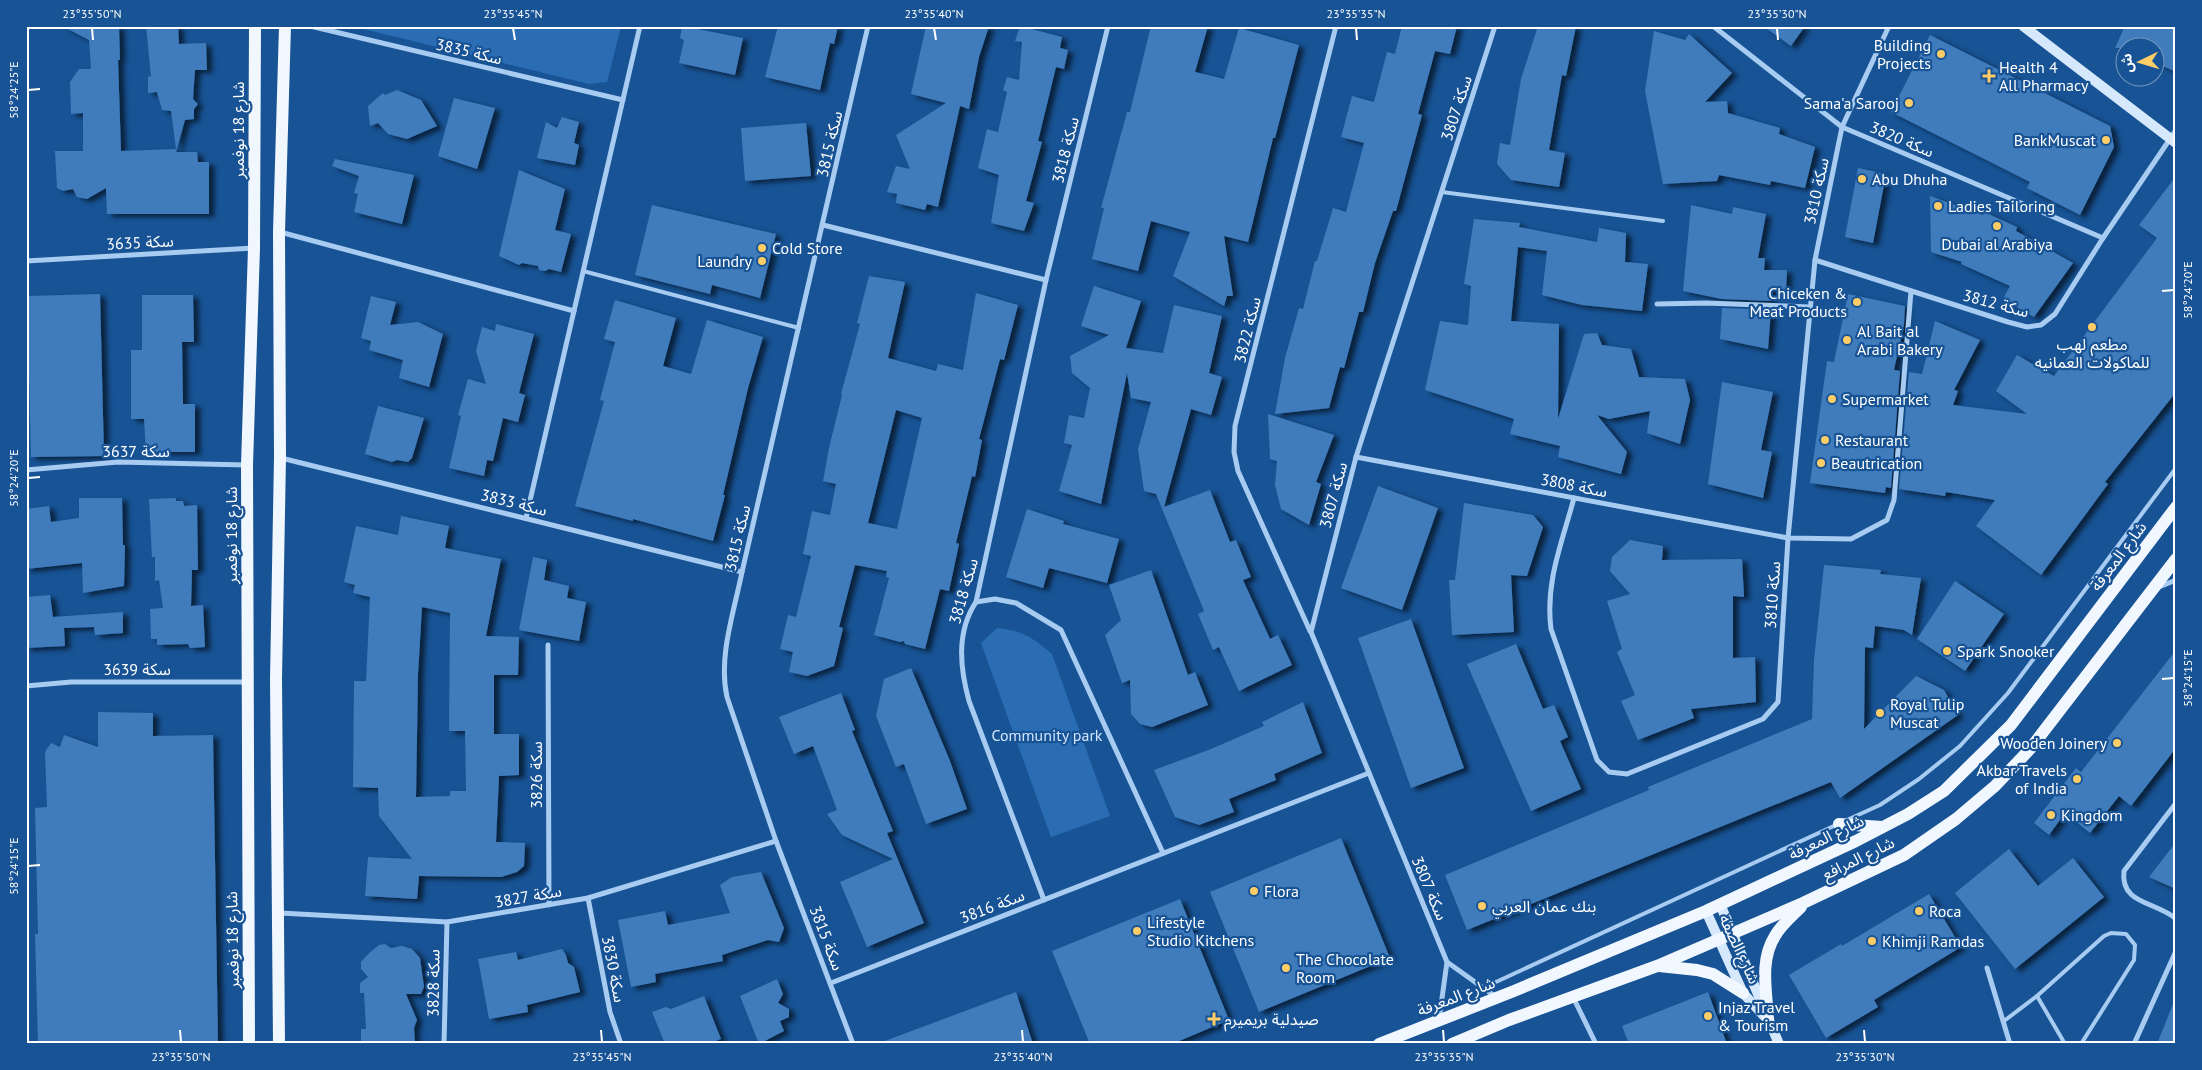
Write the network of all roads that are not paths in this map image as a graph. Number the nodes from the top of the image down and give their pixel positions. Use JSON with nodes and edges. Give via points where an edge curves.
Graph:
{"nodes":[{"id":1,"x":255,"y":26,"type":"edge"},
{"id":2,"x":285,"y":26,"type":"edge"},
{"id":3,"x":310,"y":26,"type":"edge"},
{"id":4,"x":640,"y":26,"type":"edge"},
{"id":5,"x":868,"y":26,"type":"edge"},
{"id":6,"x":1108,"y":26,"type":"edge"},
{"id":7,"x":1336,"y":26,"type":"edge"},
{"id":8,"x":1495,"y":26,"type":"edge"},
{"id":9,"x":1713,"y":26,"type":"edge"},
{"id":10,"x":1889,"y":26,"type":"edge"},
{"id":11,"x":2023,"y":26,"type":"edge"},
{"id":12,"x":623,"y":100,"type":"junction"},
{"id":13,"x":1842,"y":127,"type":"junction"},
{"id":14,"x":2174,"y":138,"type":"edge"},
{"id":15,"x":1442,"y":192,"type":"junction"},
{"id":16,"x":1663,"y":220,"type":"dead end"},
{"id":17,"x":823,"y":225,"type":"junction"},
{"id":18,"x":279,"y":232,"type":"junction"},
{"id":19,"x":2102,"y":238,"type":"junction"},
{"id":20,"x":254,"y":248,"type":"junction"},
{"id":21,"x":1815,"y":260,"type":"junction"},
{"id":22,"x":26,"y":261,"type":"edge"},
{"id":23,"x":583,"y":271,"type":"junction"},
{"id":24,"x":1046,"y":280,"type":"junction"},
{"id":25,"x":1911,"y":291,"type":"junction"},
{"id":26,"x":1657,"y":304,"type":"dead end"},
{"id":27,"x":1810,"y":306,"type":"junction"},
{"id":28,"x":574,"y":311,"type":"junction"},
{"id":29,"x":799,"y":328,"type":"junction"},
{"id":30,"x":280,"y":457,"type":"junction"},
{"id":31,"x":1356,"y":457,"type":"junction"},
{"id":32,"x":246,"y":465,"type":"junction"},
{"id":33,"x":2176,"y":468,"type":"edge"},
{"id":34,"x":26,"y":470,"type":"edge"},
{"id":35,"x":1574,"y":498,"type":"junction"},
{"id":36,"x":2176,"y":507,"type":"edge"},
{"id":37,"x":526,"y":518,"type":"junction"},
{"id":38,"x":1788,"y":538,"type":"junction"},
{"id":39,"x":2176,"y":559,"type":"edge"},
{"id":40,"x":742,"y":572,"type":"junction"},
{"id":41,"x":2176,"y":580,"type":"edge"},
{"id":42,"x":2152,"y":591,"type":"junction"},
{"id":43,"x":976,"y":602,"type":"junction"},
{"id":44,"x":1311,"y":632,"type":"junction"},
{"id":45,"x":548,"y":645,"type":"dead end"},
{"id":46,"x":248,"y":682,"type":"junction"},
{"id":47,"x":26,"y":686,"type":"edge"},
{"id":48,"x":1369,"y":773,"type":"junction"},
{"id":49,"x":2176,"y":803,"type":"edge"},
{"id":50,"x":1838,"y":824,"type":"junction"},
{"id":51,"x":1882,"y":827,"type":"junction"},
{"id":52,"x":776,"y":841,"type":"junction"},
{"id":53,"x":1163,"y":854,"type":"junction"},
{"id":54,"x":588,"y":898,"type":"junction"},
{"id":55,"x":1044,"y":900,"type":"junction"},
{"id":56,"x":1803,"y":903,"type":"junction"},
{"id":57,"x":1720,"y":904,"type":"junction"},
{"id":58,"x":549,"y":905,"type":"junction"},
{"id":59,"x":1706,"y":911,"type":"junction"},
{"id":60,"x":277,"y":913,"type":"junction"},
{"id":61,"x":2176,"y":919,"type":"edge"},
{"id":62,"x":447,"y":922,"type":"junction"},
{"id":63,"x":1733,"y":933,"type":"junction"},
{"id":64,"x":1718,"y":939,"type":"junction"},
{"id":65,"x":2176,"y":951,"type":"edge"},
{"id":66,"x":1447,"y":962,"type":"junction"},
{"id":67,"x":2173,"y":963,"type":"edge"},
{"id":68,"x":1657,"y":966,"type":"junction"},
{"id":69,"x":1987,"y":968,"type":"dead end"},
{"id":70,"x":831,"y":982,"type":"junction"},
{"id":71,"x":1483,"y":988,"type":"junction"},
{"id":72,"x":1743,"y":993,"type":"junction"},
{"id":73,"x":1573,"y":996,"type":"junction"},
{"id":74,"x":2037,"y":996,"type":"junction"},
{"id":75,"x":1497,"y":998,"type":"junction"},
{"id":76,"x":1439,"y":1020,"type":"junction"},
{"id":77,"x":1768,"y":1020,"type":"junction"},
{"id":78,"x":2004,"y":1021,"type":"junction"},
{"id":79,"x":249,"y":1044,"type":"edge"},
{"id":80,"x":279,"y":1044,"type":"edge"},
{"id":81,"x":444,"y":1044,"type":"edge"},
{"id":82,"x":621,"y":1044,"type":"edge"},
{"id":83,"x":853,"y":1044,"type":"edge"},
{"id":84,"x":1379,"y":1044,"type":"edge"},
{"id":85,"x":1452,"y":1044,"type":"edge"},
{"id":86,"x":1596,"y":1044,"type":"edge"},
{"id":87,"x":1778,"y":1044,"type":"edge"},
{"id":88,"x":2010,"y":1044,"type":"edge"},
{"id":89,"x":2066,"y":1044,"type":"edge"},
{"id":90,"x":2081,"y":1044,"type":"edge"},
{"id":91,"x":2134,"y":1044,"type":"edge"}],
"edges":[{"from":1,"to":20,"type":"main road","name":"شارع 18 نوفمبر"},
{"from":2,"to":18,"type":"main road"},
{"from":3,"to":12,"type":"street","name":"سكة 3835"},
{"from":4,"to":12,"type":"street"},
{"from":5,"to":17,"type":"street","name":"سكة 3815"},
{"from":6,"to":24,"type":"street","name":"سكة 3818"},
{"from":7,"to":44,"type":"street","name":"سكة 3822","via":[[1235,426],[1234,452],[1238,471]]},
{"from":8,"to":15,"type":"street","name":"سكة 3807"},
{"from":9,"to":13,"type":"street","name":"سكة 3820"},
{"from":10,"to":13,"type":"street","name":"سكة 3810"},
{"from":11,"to":14,"type":"street"},
{"from":12,"to":23,"type":"street"},
{"from":13,"to":19,"type":"street","name":"سكة 3820"},
{"from":13,"to":21,"type":"street","name":"سكة 3810"},
{"from":14,"to":19,"type":"street","name":"سكة 3812"},
{"from":15,"to":16,"type":"lane"},
{"from":15,"to":31,"type":"street","name":"سكة 3807"},
{"from":17,"to":24,"type":"street"},
{"from":17,"to":29,"type":"street","name":"سكة 3815"},
{"from":18,"to":28,"type":"street"},
{"from":18,"to":30,"type":"main road"},
{"from":19,"to":25,"type":"street","name":"سكة 3812","via":[[2055,314],[2041,325],[2027,327]]},
{"from":20,"to":22,"type":"street","name":"سكة 3635"},
{"from":20,"to":32,"type":"main road","name":"شارع 18 نوفمبر"},
{"from":21,"to":25,"type":"street","name":"سكة 3812"},
{"from":21,"to":27,"type":"street","name":"سكة 3810"},
{"from":23,"to":28,"type":"street"},
{"from":23,"to":29,"type":"lane"},
{"from":24,"to":43,"type":"street","name":"سكة 3818"},
{"from":25,"to":38,"type":"street","name":"سكة 3808","via":[[1894,500],[1886,520],[1851,539]]},
{"from":26,"to":27,"type":"street"},
{"from":27,"to":38,"type":"street","name":"سكة 3810"},
{"from":28,"to":37,"type":"street"},
{"from":29,"to":40,"type":"street","name":"سكة 3815"},
{"from":30,"to":37,"type":"street","name":"سكة 3833"},
{"from":30,"to":60,"type":"main road","via":[[276,679]]},
{"from":31,"to":35,"type":"street","name":"سكة 3808"},
{"from":31,"to":44,"type":"street","name":"سكة 3807"},
{"from":32,"to":34,"type":"street","name":"سكة 3637","via":[[118,462]]},
{"from":32,"to":46,"type":"main road","name":"شارع 18 نوفمبر"},
{"from":33,"to":50,"type":"lane","via":[[2008,693],[1960,746],[1880,805]]},
{"from":35,"to":38,"type":"street","name":"سكة 3808"},
{"from":35,"to":38,"type":"street","name":"سكة 3810","via":[[1550,587],[1551,629],[1597,760],[1609,772],[1627,774],[1763,719],[1778,702]]},
{"from":36,"to":51,"type":"main road","name":"شارع المعرفة","via":[[2011,724],[1944,791]]},
{"from":37,"to":40,"type":"street","name":"سكة 3833"},
{"from":39,"to":42,"type":"main road","name":"شارع المرافع"},
{"from":40,"to":52,"type":"street","name":"سكة 3815","via":[[724,662],[724,683]]},
{"from":41,"to":42,"type":"street"},
{"from":42,"to":56,"type":"main road","name":"شارع المرافع","via":[[2030,748],[1995,786],[1956,819],[1904,855]]},
{"from":43,"to":53,"type":"street","via":[[995,599],[1016,603],[1061,630]]},
{"from":43,"to":55,"type":"street","name":"سكة 3818","via":[[967,614],[962,639],[963,678]]},
{"from":44,"to":48,"type":"street","name":"سكة 3807"},
{"from":45,"to":58,"type":"street","name":"سكة 3826"},
{"from":46,"to":47,"type":"street","name":"سكة 3639","via":[[71,682]]},
{"from":46,"to":79,"type":"main road","name":"شارع 18 نوفمبر"},
{"from":48,"to":53,"type":"street","name":"سكة 3816"},
{"from":48,"to":66,"type":"street","name":"سكة 3807"},
{"from":49,"to":61,"type":"street","via":[[2129,862],[2123,881],[2134,898],[2168,912]]},
{"from":50,"to":51,"type":"main road"},
{"from":50,"to":71,"type":"lane"},
{"from":51,"to":57,"type":"main road","name":"شارع المعرفة"},
{"from":52,"to":54,"type":"street","name":"سكة 3827"},
{"from":52,"to":70,"type":"street","name":"سكة 3815"},
{"from":53,"to":55,"type":"street","name":"سكة 3816"},
{"from":54,"to":58,"type":"street","name":"سكة 3827"},
{"from":54,"to":82,"type":"street","name":"سكة 3830","via":[[610,1012]]},
{"from":55,"to":70,"type":"street","name":"سكة 3816"},
{"from":56,"to":63,"type":"main road","name":"شارع المرافع"},
{"from":56,"to":77,"type":"main road","via":[[1775,935],[1770,946],[1765,969]]},
{"from":57,"to":59,"type":"main road","name":"شارع المعرفة"},
{"from":57,"to":63,"type":"street","name":"شارع الصفة"},
{"from":58,"to":62,"type":"street","name":"سكة 3827"},
{"from":59,"to":64,"type":"street","name":"شارع الصفة"},
{"from":59,"to":75,"type":"main road","name":"شارع المعرفة"},
{"from":60,"to":62,"type":"street","name":"سكة 3827"},
{"from":60,"to":80,"type":"main road"},
{"from":62,"to":81,"type":"street","name":"سكة 3828"},
{"from":63,"to":64,"type":"main road","name":"شارع المرافع"},
{"from":63,"to":77,"type":"street","name":"شارع الصفة"},
{"from":64,"to":68,"type":"main road","name":"شارع المرافع"},
{"from":64,"to":72,"type":"street","name":"شارع الصفة"},
{"from":65,"to":67,"type":"street"},
{"from":66,"to":71,"type":"street"},
{"from":66,"to":76,"type":"street"},
{"from":67,"to":91,"type":"street"},
{"from":68,"to":72,"type":"main road","via":[[1713,974]]},
{"from":68,"to":73,"type":"main road","name":"شارع المرافع"},
{"from":69,"to":78,"type":"street"},
{"from":70,"to":83,"type":"street","name":"سكة 3815"},
{"from":71,"to":75,"type":"street"},
{"from":72,"to":77,"type":"street","name":"شارع الصفة"},
{"from":73,"to":85,"type":"main road","name":"شارع المرافع"},
{"from":73,"to":86,"type":"street"},
{"from":74,"to":78,"type":"lane"},
{"from":74,"to":89,"type":"lane"},
{"from":74,"to":90,"type":"lane","via":[[2104,936],[2118,932],[2132,938],[2134,960]]},
{"from":75,"to":76,"type":"main road","name":"شارع المعرفة"},
{"from":76,"to":84,"type":"main road","name":"شارع المعرفة"},
{"from":77,"to":87,"type":"street","name":"شارع الصفة"},
{"from":78,"to":88,"type":"street"}]}
